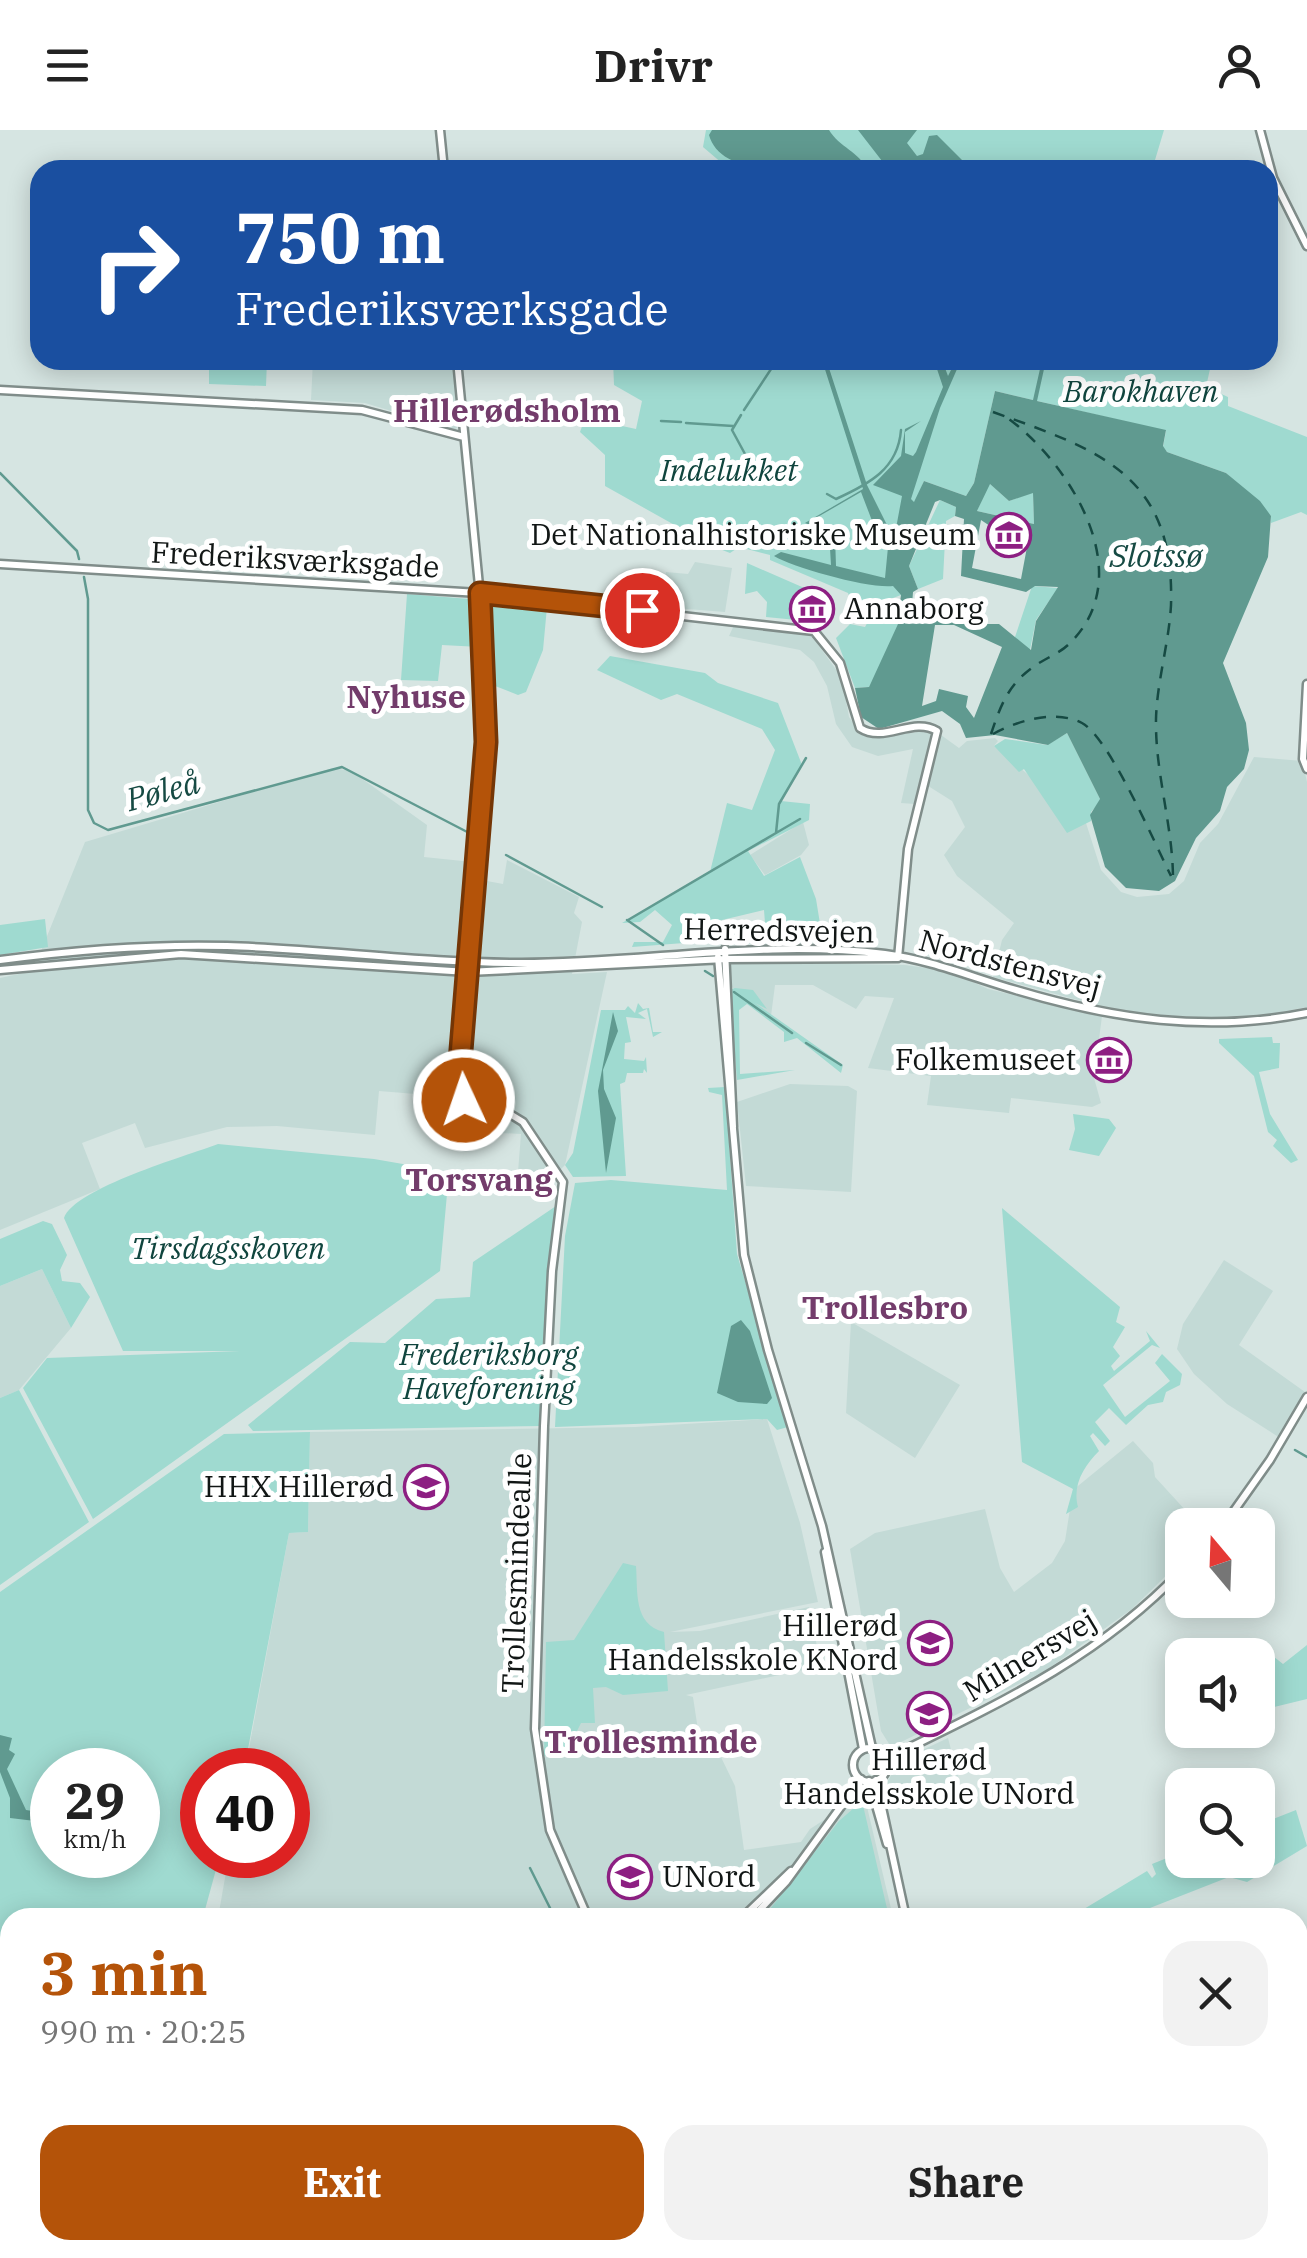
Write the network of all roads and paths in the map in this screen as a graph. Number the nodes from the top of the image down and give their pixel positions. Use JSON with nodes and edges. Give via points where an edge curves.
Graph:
{"nodes":[{"id":1,"x":440,"y":130,"type":"edge"},
{"id":2,"x":1260,"y":130,"type":"edge"},
{"id":3,"x":443,"y":160,"type":"edge"},
{"id":4,"x":1268,"y":160,"type":"edge"},
{"id":5,"x":1278,"y":188,"type":"edge"},
{"id":6,"x":1307,"y":246,"type":"edge"},
{"id":7,"x":459,"y":370,"type":"edge"},
{"id":8,"x":0,"y":390,"type":"edge"},
{"id":9,"x":464,"y":438,"type":"junction"},
{"id":10,"x":0,"y":564,"type":"edge"},
{"id":11,"x":480,"y":593,"type":"junction"},
{"id":12,"x":1307,"y":684,"type":"edge"},
{"id":13,"x":1307,"y":768,"type":"edge"},
{"id":14,"x":721,"y":949,"type":"junction"},
{"id":15,"x":898,"y":958,"type":"junction"},
{"id":16,"x":722,"y":959,"type":"junction"},
{"id":17,"x":0,"y":960,"type":"edge"},
{"id":18,"x":469,"y":962,"type":"junction"},
{"id":19,"x":0,"y":970,"type":"edge"},
{"id":20,"x":468,"y":972,"type":"junction"},
{"id":21,"x":1307,"y":1013,"type":"edge"},
{"id":22,"x":1307,"y":1397,"type":"edge"},
{"id":23,"x":1236,"y":1508,"type":"edge"},
{"id":24,"x":822,"y":1526,"type":"junction"},
{"id":25,"x":1165,"y":1586,"type":"edge"},
{"id":26,"x":853,"y":1658,"type":"junction"},
{"id":27,"x":844,"y":1661,"type":"junction"},
{"id":28,"x":867,"y":1749,"type":"junction"},
{"id":29,"x":886,"y":1759,"type":"junction"},
{"id":30,"x":869,"y":1780,"type":"junction"},
{"id":31,"x":795,"y":1866,"type":"junction"},
{"id":32,"x":584,"y":1908,"type":"edge"},
{"id":33,"x":752,"y":1908,"type":"edge"},
{"id":34,"x":760,"y":1908,"type":"edge"},
{"id":35,"x":904,"y":1908,"type":"edge"}],
"edges":[{"from":1,"to":3,"type":"street"},
{"from":2,"to":4,"type":"street"},
{"from":5,"to":6,"type":"street"},
{"from":7,"to":9,"type":"street"},
{"from":8,"to":9,"type":"street","via":[[362,410]]},
{"from":9,"to":11,"type":"street"},
{"from":10,"to":11,"type":"street","name":"Frederiksværksgade"},
{"from":11,"to":15,"type":"street","name":"Frederiksværksgade","via":[[806,628],[830,648],[866,732],[935,728],[908,850]]},
{"from":11,"to":18,"type":"street","via":[[486,742]]},
{"from":12,"to":13,"type":"street"},
{"from":14,"to":15,"type":"street","name":"Herredsvejen"},
{"from":14,"to":16,"type":"street"},
{"from":14,"to":18,"type":"street","name":"Herredsvejen"},
{"from":15,"to":16,"type":"street","name":"Herredsvejen"},
{"from":15,"to":21,"type":"street","name":"Nordstensvej","via":[[946,965],[1110,1014],[1222,1026]]},
{"from":16,"to":20,"type":"street","name":"Herredsvejen"},
{"from":16,"to":24,"type":"street","via":[[740,1224],[751,1286]]},
{"from":17,"to":18,"type":"street","name":"Herredsvejen","via":[[181,945]]},
{"from":18,"to":20,"type":"street"},
{"from":19,"to":20,"type":"street","name":"Herredsvejen","via":[[181,954]]},
{"from":20,"to":32,"type":"street","name":"Trollesmindealle","via":[[458,1090],[469,1104],[518,1118],[564,1184],[552,1270],[535,1729],[550,1830]]},
{"from":22,"to":23,"type":"street"},
{"from":24,"to":26,"type":"street"},
{"from":24,"to":27,"type":"street"},
{"from":25,"to":29,"type":"street","name":"Milnersvej","via":[[1128,1622],[1030,1689]]},
{"from":26,"to":27,"type":"street"},
{"from":26,"to":28,"type":"street"},
{"from":27,"to":28,"type":"street"},
{"from":28,"to":29,"type":"street"},
{"from":28,"to":30,"type":"street","via":[[853,1764]]},
{"from":29,"to":30,"type":"street","via":[[885,1773]]},
{"from":30,"to":31,"type":"street"},
{"from":30,"to":35,"type":"street"},
{"from":31,"to":33,"type":"street"},
{"from":31,"to":34,"type":"street"}]}
